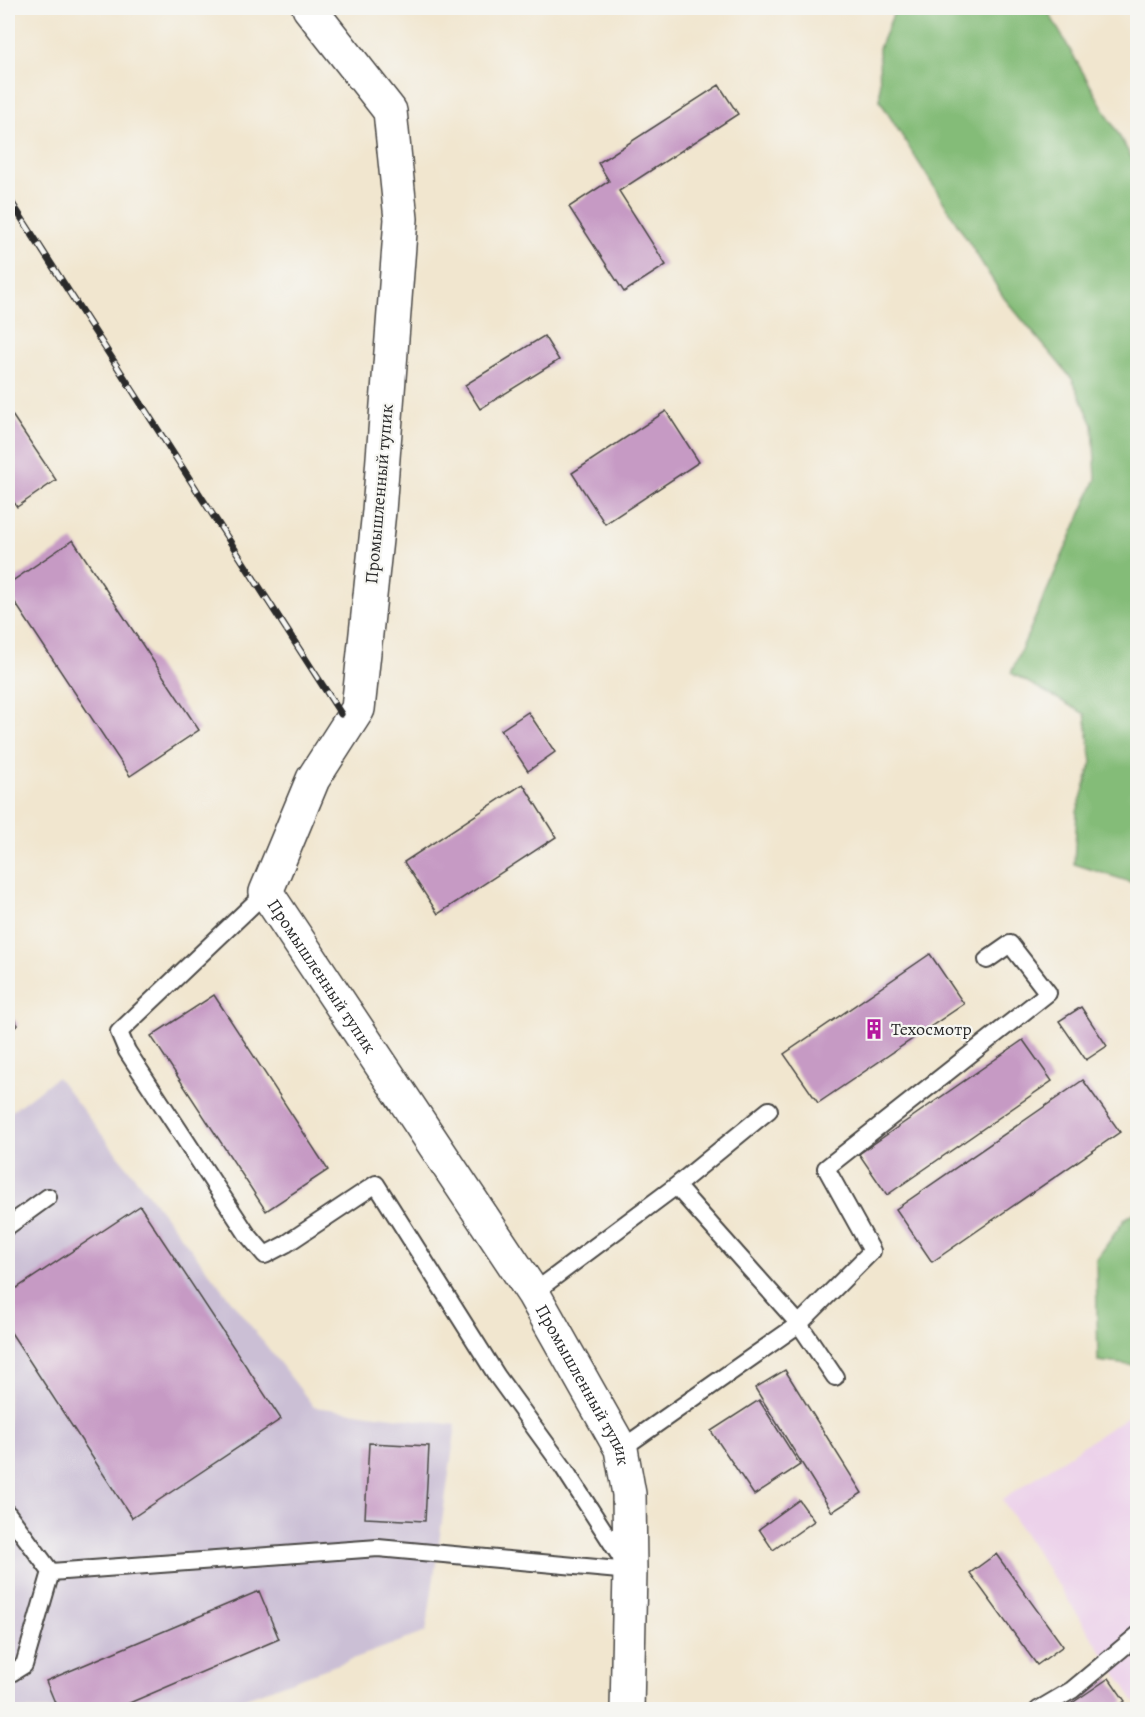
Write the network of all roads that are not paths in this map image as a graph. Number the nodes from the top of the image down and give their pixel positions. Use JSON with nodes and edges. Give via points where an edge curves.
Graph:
{"nodes":[{"id":1,"x":309,"y":8,"type":"edge"},
{"id":2,"x":266,"y":892,"type":"junction"},
{"id":3,"x":987,"y":960,"type":"dead end"},
{"id":4,"x":769,"y":1110,"type":"dead end"},
{"id":5,"x":676,"y":1186,"type":"junction"},
{"id":6,"x":48,"y":1197,"type":"dead end"},
{"id":7,"x":8,"y":1226,"type":"edge"},
{"id":8,"x":533,"y":1293,"type":"junction"},
{"id":9,"x":799,"y":1324,"type":"junction"},
{"id":10,"x":835,"y":1377,"type":"dead end"},
{"id":11,"x":621,"y":1449,"type":"junction"},
{"id":12,"x":8,"y":1514,"type":"edge"},
{"id":13,"x":630,"y":1571,"type":"junction"},
{"id":14,"x":51,"y":1572,"type":"junction"},
{"id":15,"x":1137,"y":1635,"type":"edge"},
{"id":16,"x":8,"y":1675,"type":"edge"},
{"id":17,"x":627,"y":1710,"type":"edge"},
{"id":18,"x":1038,"y":1710,"type":"edge"}],
"edges":[{"from":1,"to":2,"type":"street","name":"Промышленный тупик","via":[[390,111],[401,219],[379,511],[358,710],[313,778]]},
{"from":2,"to":8,"type":"street","name":"Промышленный тупик"},
{"from":2,"to":13,"type":"lane","via":[[119,1032],[127,1051],[265,1256],[376,1184],[496,1376],[563,1467]]},
{"from":3,"to":9,"type":"lane","via":[[1010,944],[1048,993],[826,1168],[872,1251]]},
{"from":4,"to":5,"type":"lane"},
{"from":5,"to":8,"type":"lane"},
{"from":5,"to":9,"type":"lane"},
{"from":6,"to":7,"type":"lane"},
{"from":8,"to":11,"type":"street","name":"Промышленный тупик"},
{"from":9,"to":10,"type":"lane"},
{"from":9,"to":11,"type":"lane"},
{"from":11,"to":13,"type":"street","name":"Промышленный тупик","via":[[629,1494]]},
{"from":12,"to":14,"type":"lane"},
{"from":13,"to":14,"type":"lane","via":[[378,1548]]},
{"from":13,"to":17,"type":"street","name":"Промышленный тупик"},
{"from":14,"to":16,"type":"lane","via":[[24,1665]]},
{"from":15,"to":18,"type":"lane","via":[[1072,1690]]}]}
